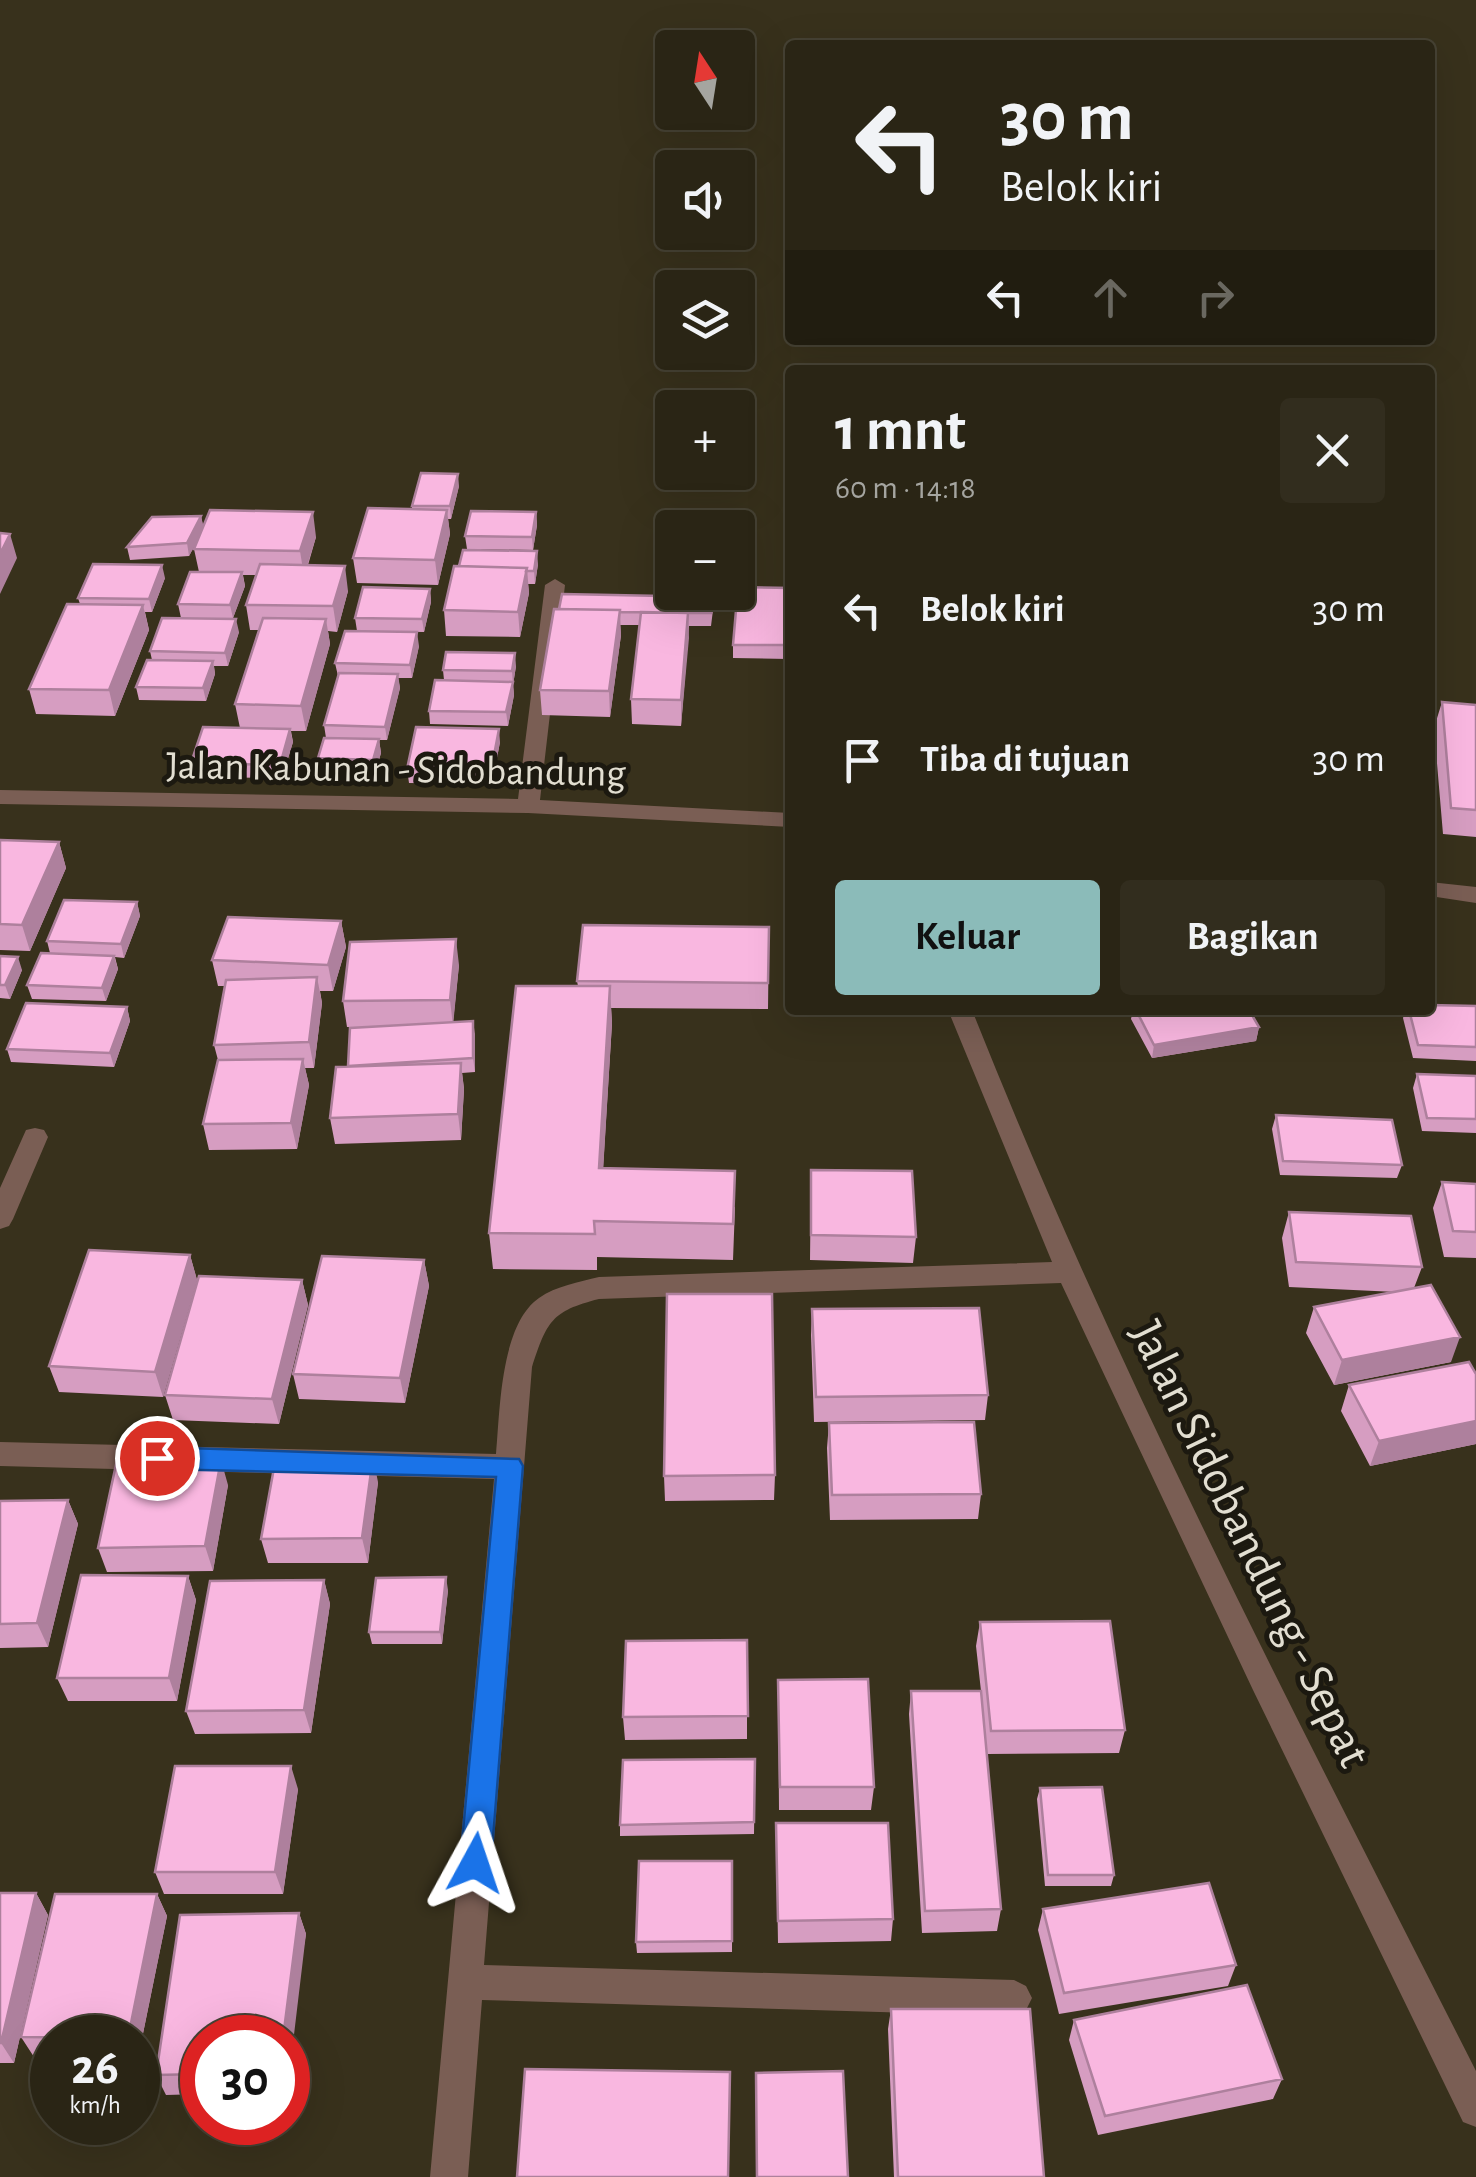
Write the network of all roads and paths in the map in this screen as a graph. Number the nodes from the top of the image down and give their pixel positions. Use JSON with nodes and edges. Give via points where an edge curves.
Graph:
{"nodes":[{"id":1,"x":556,"y":584,"type":"dead end"},
{"id":2,"x":0,"y":797,"type":"edge"},
{"id":3,"x":528,"y":806,"type":"junction"},
{"id":4,"x":785,"y":820,"type":"edge"},
{"id":5,"x":1435,"y":890,"type":"edge"},
{"id":6,"x":1476,"y":896,"type":"edge"},
{"id":7,"x":962,"y":1015,"type":"edge"},
{"id":8,"x":35,"y":1138,"type":"dead end"},
{"id":9,"x":0,"y":1220,"type":"edge"},
{"id":10,"x":1071,"y":1272,"type":"junction"},
{"id":11,"x":0,"y":1454,"type":"edge"},
{"id":12,"x":510,"y":1466,"type":"junction"},
{"id":13,"x":465,"y":1982,"type":"junction"},
{"id":14,"x":1014,"y":1998,"type":"dead end"},
{"id":15,"x":1476,"y":2109,"type":"edge"},
{"id":16,"x":449,"y":2177,"type":"edge"}],
"edges":[{"from":1,"to":3,"type":"street"},
{"from":2,"to":3,"type":"street","name":"Jalan Kabunan - Sidobandung"},
{"from":3,"to":4,"type":"street","name":"Jalan Kabunan - Sidobandung"},
{"from":5,"to":6,"type":"street"},
{"from":7,"to":10,"type":"street","name":"Jalan Sidobandung - Sepat"},
{"from":8,"to":9,"type":"street"},
{"from":10,"to":12,"type":"street","via":[[599,1288],[552,1299],[533,1323],[518,1367]]},
{"from":10,"to":15,"type":"street","name":"Jalan Sidobandung - Sepat"},
{"from":11,"to":12,"type":"street"},
{"from":12,"to":13,"type":"street"},
{"from":13,"to":14,"type":"street"},
{"from":13,"to":16,"type":"street"}]}
